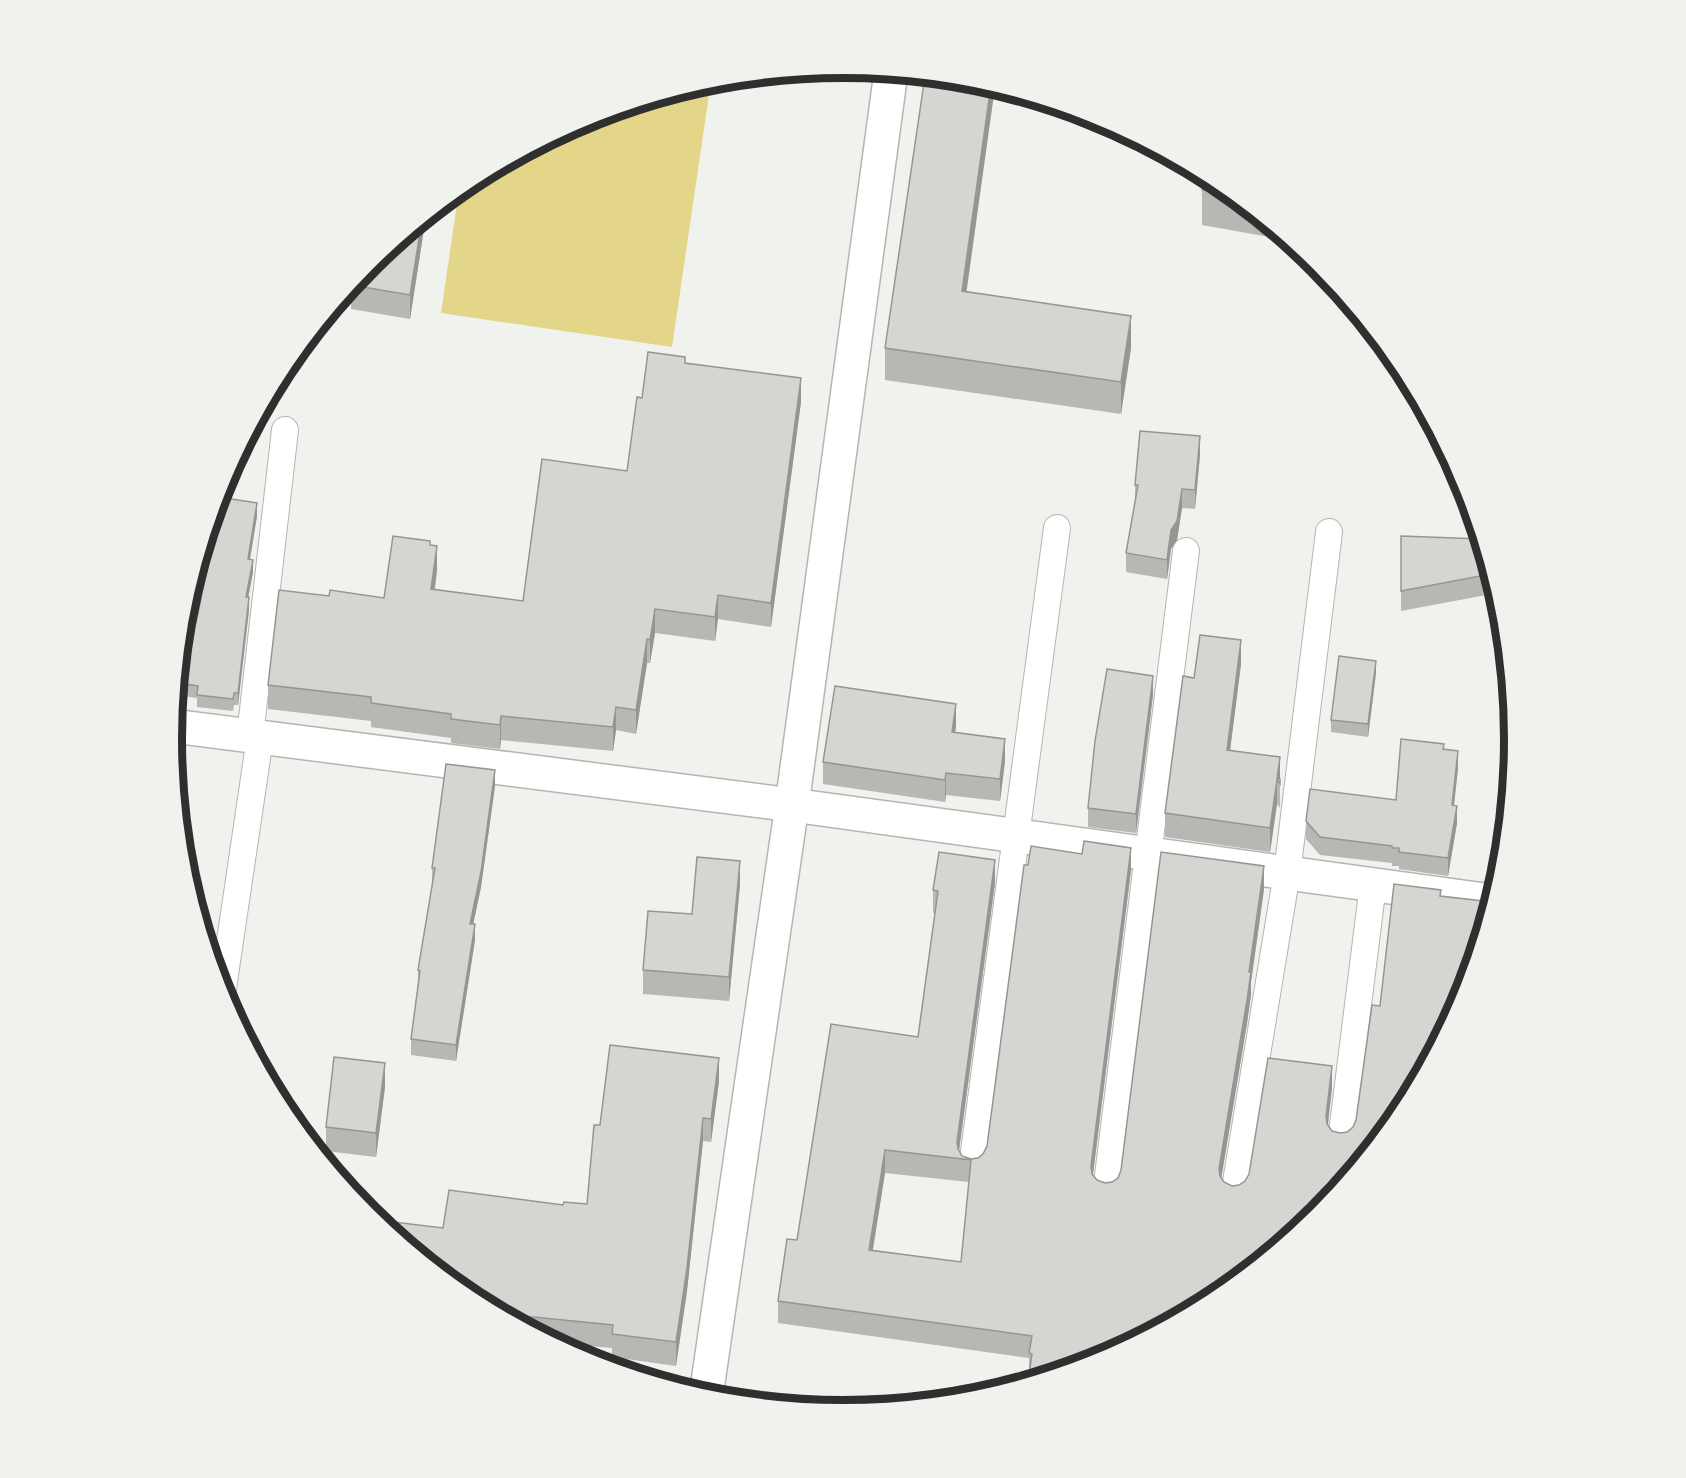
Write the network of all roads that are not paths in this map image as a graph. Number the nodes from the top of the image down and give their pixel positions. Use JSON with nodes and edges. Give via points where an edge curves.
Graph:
{"nodes":[{"id":1,"x":890,"y":79,"type":"edge"},
{"id":2,"x":285,"y":430,"type":"dead end"},
{"id":3,"x":1057,"y":528,"type":"dead end"},
{"id":4,"x":1329,"y":532,"type":"dead end"},
{"id":5,"x":1186,"y":551,"type":"dead end"},
{"id":6,"x":182,"y":727,"type":"edge"},
{"id":7,"x":255,"y":737,"type":"junction"},
{"id":8,"x":792,"y":805,"type":"junction"},
{"id":9,"x":1016,"y":836,"type":"junction"},
{"id":10,"x":1148,"y":854,"type":"junction"},
{"id":11,"x":1287,"y":873,"type":"junction"},
{"id":12,"x":1373,"y":885,"type":"junction"},
{"id":13,"x":1483,"y":900,"type":"edge"},
{"id":14,"x":225,"y":973,"type":"edge"},
{"id":15,"x":1341,"y":1141,"type":"edge"},
{"id":16,"x":972,"y":1167,"type":"edge"},
{"id":17,"x":1106,"y":1191,"type":"edge"},
{"id":18,"x":1234,"y":1194,"type":"edge"},
{"id":19,"x":708,"y":1385,"type":"edge"}],
"edges":[{"from":1,"to":8,"type":"street"},
{"from":2,"to":7,"type":"lane"},
{"from":3,"to":9,"type":"lane"},
{"from":4,"to":11,"type":"lane"},
{"from":5,"to":10,"type":"lane"},
{"from":6,"to":7,"type":"street"},
{"from":7,"to":8,"type":"street"},
{"from":7,"to":14,"type":"lane"},
{"from":8,"to":9,"type":"street"},
{"from":8,"to":19,"type":"street"},
{"from":9,"to":10,"type":"street"},
{"from":9,"to":16,"type":"lane"},
{"from":10,"to":11,"type":"street"},
{"from":10,"to":17,"type":"lane"},
{"from":11,"to":12,"type":"street"},
{"from":11,"to":18,"type":"lane"},
{"from":12,"to":13,"type":"street"},
{"from":12,"to":15,"type":"lane"}]}
